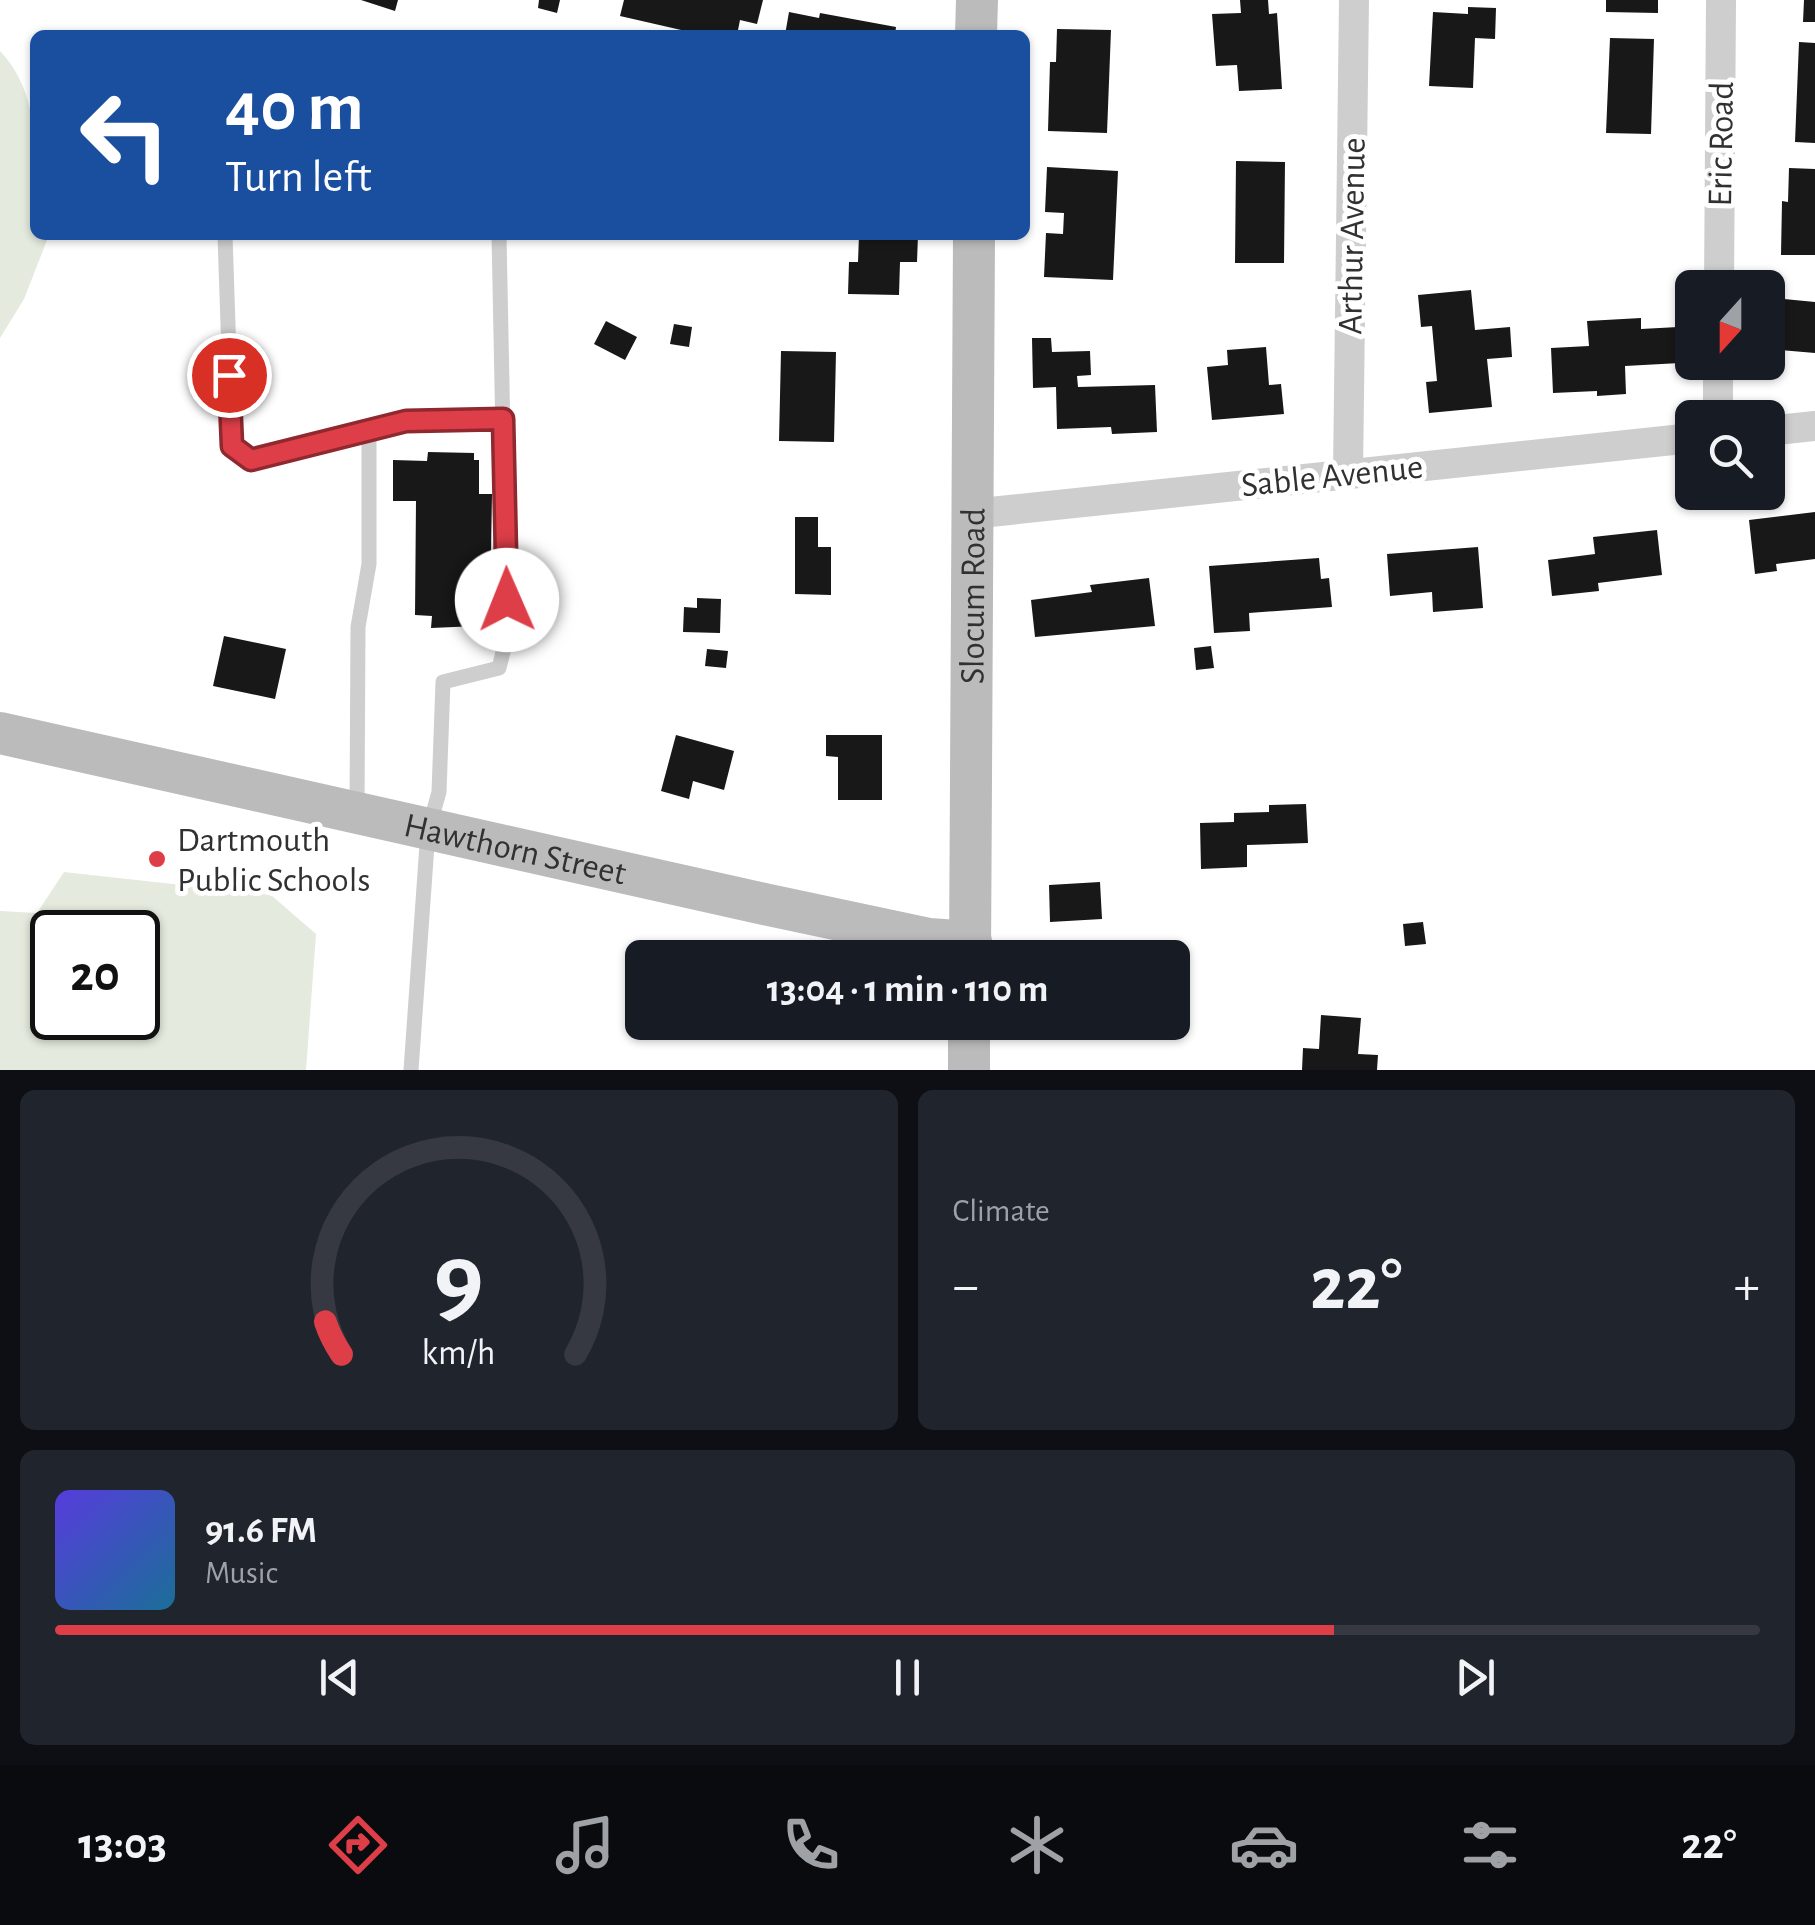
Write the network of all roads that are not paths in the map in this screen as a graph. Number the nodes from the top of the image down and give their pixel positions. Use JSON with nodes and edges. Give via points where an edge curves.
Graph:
{"nodes":[{"id":1,"x":977,"y":0,"type":"edge"},
{"id":2,"x":1354,"y":0,"type":"edge"},
{"id":3,"x":1721,"y":0,"type":"edge"},
{"id":4,"x":976,"y":30,"type":"edge"},
{"id":5,"x":225,"y":240,"type":"edge"},
{"id":6,"x":499,"y":240,"type":"edge"},
{"id":7,"x":974,"y":240,"type":"edge"},
{"id":8,"x":1719,"y":270,"type":"edge"},
{"id":9,"x":503,"y":419,"type":"junction"},
{"id":10,"x":1815,"y":426,"type":"edge"},
{"id":11,"x":1785,"y":429,"type":"edge"},
{"id":12,"x":368,"y":430,"type":"junction"},
{"id":13,"x":1675,"y":440,"type":"edge"},
{"id":14,"x":1348,"y":473,"type":"junction"},
{"id":15,"x":972,"y":514,"type":"junction"},
{"id":16,"x":0,"y":733,"type":"edge"},
{"id":17,"x":357,"y":814,"type":"junction"},
{"id":18,"x":428,"y":831,"type":"junction"},
{"id":19,"x":932,"y":940,"type":"edge"},
{"id":20,"x":971,"y":940,"type":"edge"},
{"id":21,"x":969,"y":1040,"type":"edge"},
{"id":22,"x":410,"y":1070,"type":"edge"},
{"id":23,"x":969,"y":1070,"type":"edge"}],
"edges":[{"from":1,"to":4,"type":"main road"},
{"from":2,"to":14,"type":"street","name":"Arthur Avenue"},
{"from":3,"to":8,"type":"street","name":"Eric Road"},
{"from":5,"to":12,"type":"lane","via":[[232,446],[251,460]]},
{"from":6,"to":9,"type":"lane"},
{"from":7,"to":15,"type":"main road","name":"Slocum Road"},
{"from":9,"to":12,"type":"lane","via":[[406,421]]},
{"from":9,"to":18,"type":"lane","via":[[508,636],[499,668],[443,682],[439,792]]},
{"from":10,"to":11,"type":"street"},
{"from":12,"to":17,"type":"lane"},
{"from":13,"to":14,"type":"street","name":"Sable Avenue"},
{"from":14,"to":15,"type":"street","name":"Sable Avenue"},
{"from":15,"to":20,"type":"main road","name":"Slocum Road"},
{"from":16,"to":17,"type":"main road","name":"Hawthorn Street"},
{"from":17,"to":18,"type":"main road","name":"Hawthorn Street"},
{"from":18,"to":19,"type":"main road","name":"Hawthorn Street"},
{"from":18,"to":22,"type":"lane"},
{"from":21,"to":23,"type":"main road"}]}
